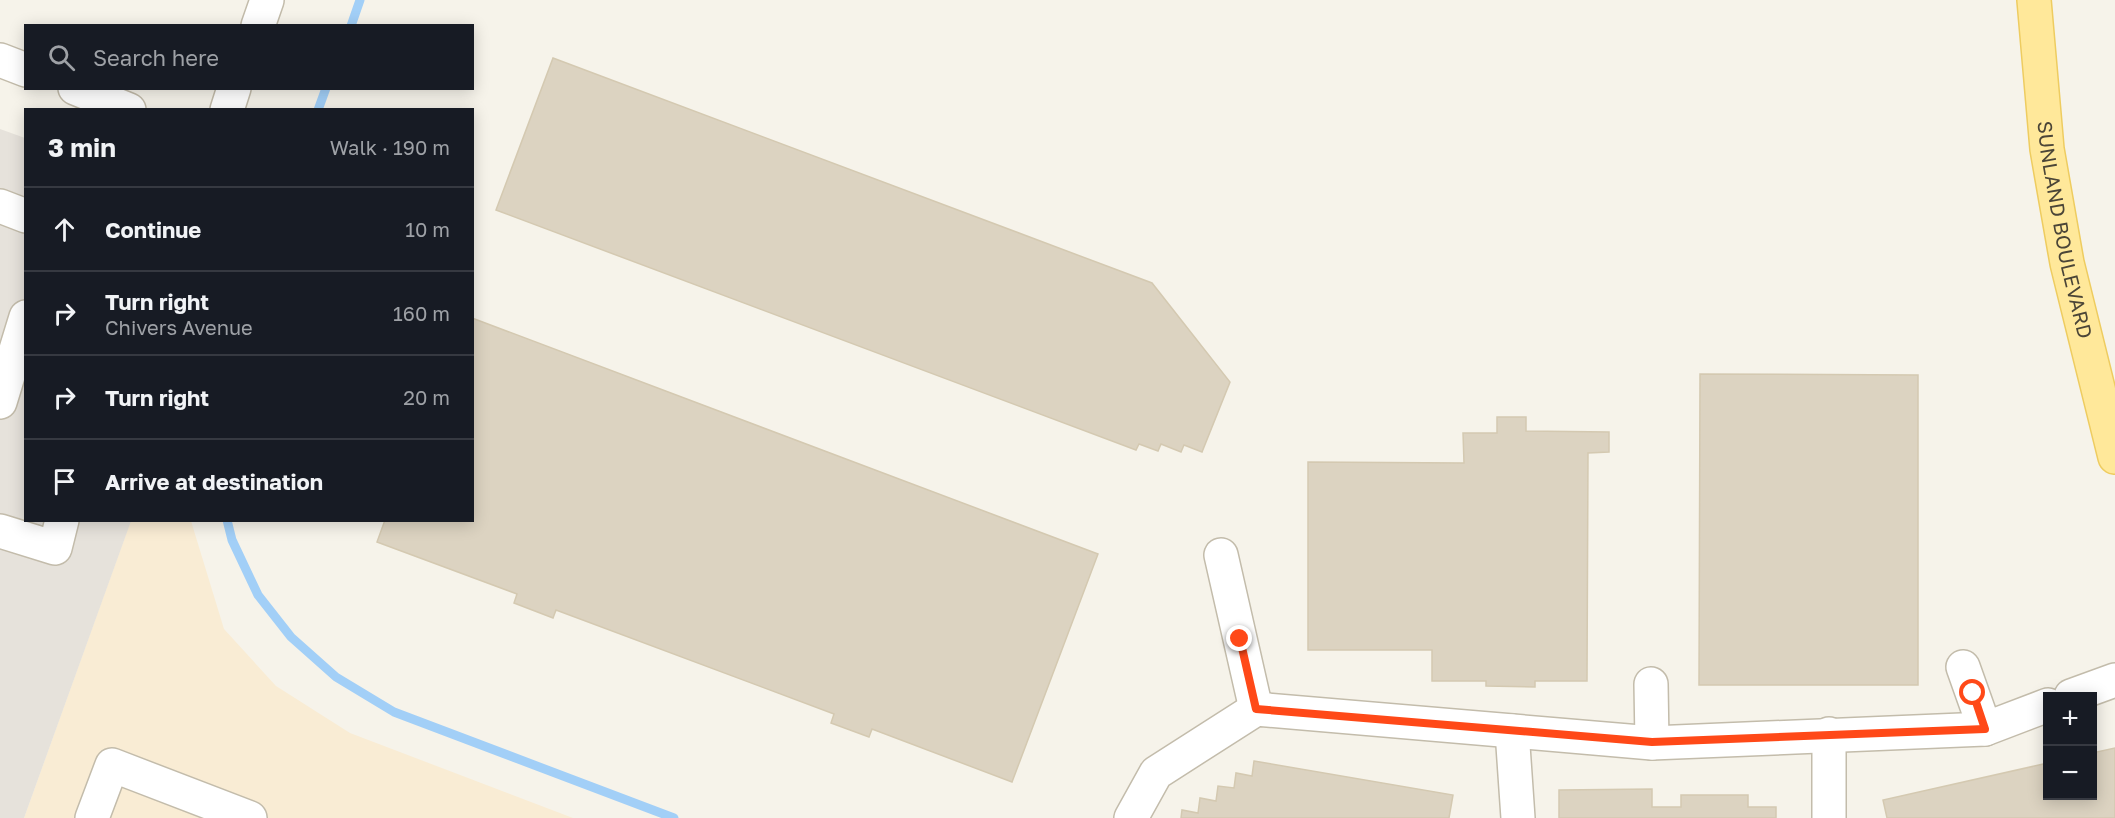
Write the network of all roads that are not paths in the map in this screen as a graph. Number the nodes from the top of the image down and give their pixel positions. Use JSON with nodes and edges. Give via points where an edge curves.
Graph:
{"nodes":[{"id":1,"x":267,"y":0,"type":"edge"},
{"id":2,"x":2034,"y":0,"type":"edge"},
{"id":3,"x":259,"y":24,"type":"edge"},
{"id":4,"x":0,"y":60,"type":"edge"},
{"id":5,"x":24,"y":69,"type":"edge"},
{"id":6,"x":80,"y":90,"type":"edge"},
{"id":7,"x":233,"y":90,"type":"edge"},
{"id":8,"x":124,"y":108,"type":"edge"},
{"id":9,"x":227,"y":108,"type":"edge"},
{"id":10,"x":0,"y":206,"type":"edge"},
{"id":11,"x":24,"y":215,"type":"edge"},
{"id":12,"x":24,"y":324,"type":"edge"},
{"id":13,"x":0,"y":402,"type":"edge"},
{"id":14,"x":2115,"y":458,"type":"edge"},
{"id":15,"x":62,"y":522,"type":"edge"},
{"id":16,"x":0,"y":531,"type":"edge"},
{"id":17,"x":1221,"y":555,"type":"dead end"},
{"id":18,"x":1963,"y":667,"type":"dead end"},
{"id":19,"x":2115,"y":680,"type":"edge"},
{"id":20,"x":1651,"y":684,"type":"dead end"},
{"id":21,"x":2082,"y":692,"type":"edge"},
{"id":22,"x":2043,"y":707,"type":"edge"},
{"id":23,"x":1256,"y":709,"type":"junction"},
{"id":24,"x":1985,"y":729,"type":"junction"},
{"id":25,"x":1512,"y":731,"type":"junction"},
{"id":26,"x":1829,"y":734,"type":"junction"},
{"id":27,"x":1652,"y":742,"type":"junction"},
{"id":28,"x":92,"y":818,"type":"edge"},
{"id":29,"x":250,"y":818,"type":"edge"},
{"id":30,"x":1131,"y":818,"type":"edge"},
{"id":31,"x":1518,"y":818,"type":"edge"},
{"id":32,"x":1829,"y":818,"type":"edge"}],
"edges":[{"from":1,"to":3,"type":"street"},
{"from":2,"to":14,"type":"main road","name":"SUNLAND BOULEVARD","via":[[2048,149],[2067,263]]},
{"from":4,"to":5,"type":"street"},
{"from":6,"to":8,"type":"street"},
{"from":7,"to":9,"type":"street"},
{"from":10,"to":11,"type":"street"},
{"from":12,"to":13,"type":"street"},
{"from":15,"to":16,"type":"street","via":[[55,548]]},
{"from":17,"to":23,"type":"street"},
{"from":18,"to":24,"type":"street"},
{"from":19,"to":21,"type":"street"},
{"from":20,"to":27,"type":"street"},
{"from":22,"to":24,"type":"street"},
{"from":23,"to":25,"type":"street"},
{"from":23,"to":30,"type":"street","via":[[1155,773]]},
{"from":24,"to":26,"type":"street"},
{"from":25,"to":27,"type":"street"},
{"from":25,"to":31,"type":"street"},
{"from":26,"to":27,"type":"street"},
{"from":26,"to":32,"type":"street"},
{"from":28,"to":29,"type":"street","via":[[112,765]]}]}
